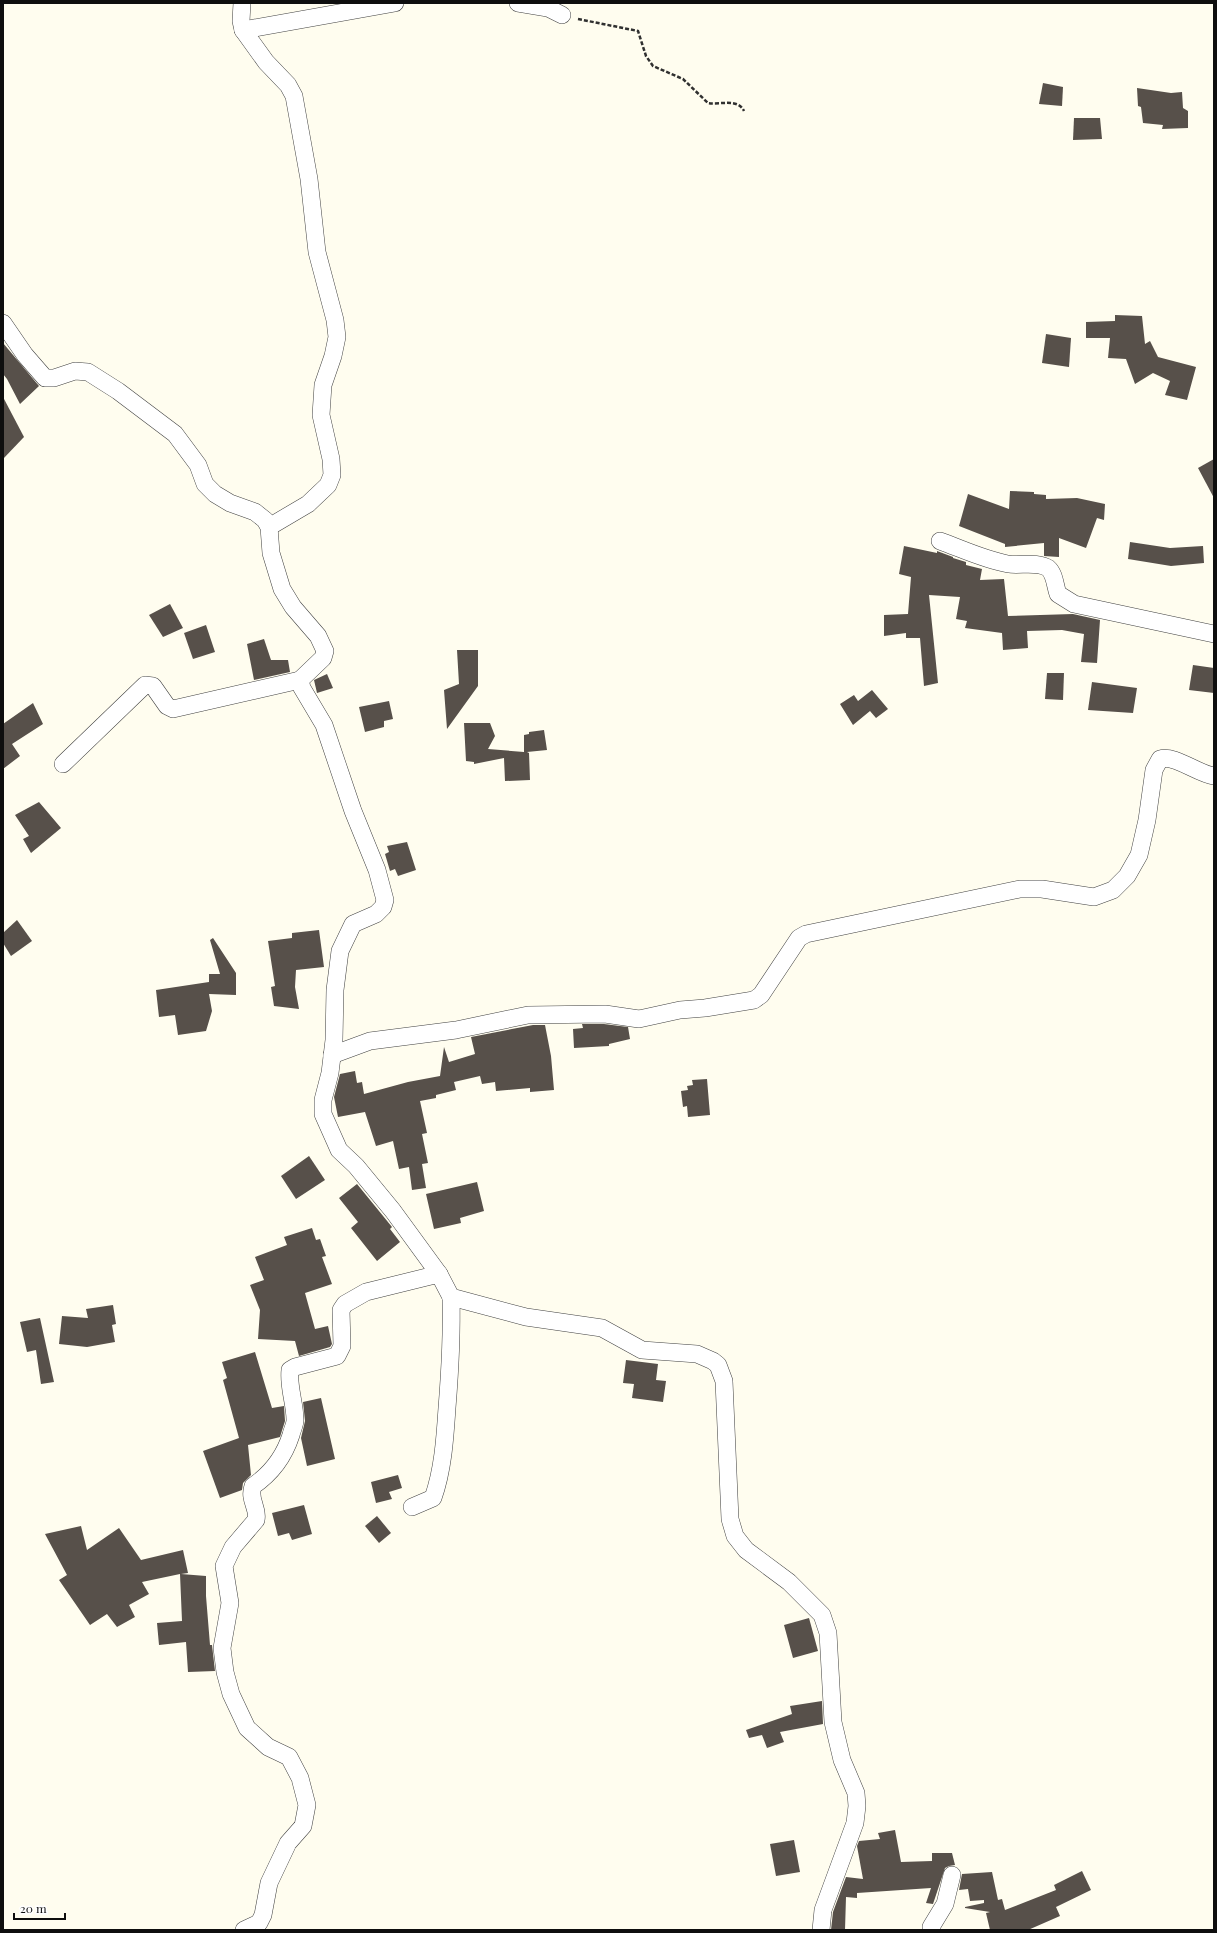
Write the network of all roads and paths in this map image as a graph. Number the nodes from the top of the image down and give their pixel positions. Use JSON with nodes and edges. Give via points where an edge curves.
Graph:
{"nodes":[{"id":1,"x":242,"y":3,"type":"edge"},
{"id":2,"x":396,"y":3,"type":"edge"},
{"id":3,"x":518,"y":3,"type":"edge"},
{"id":4,"x":562,"y":15,"type":"joint"},
{"id":5,"x":243,"y":30,"type":"junction"},
{"id":6,"x":744,"y":111,"type":"dead end"},
{"id":7,"x":3,"y":323,"type":"edge"},
{"id":8,"x":270,"y":527,"type":"junction"},
{"id":9,"x":940,"y":541,"type":"dead end"},
{"id":10,"x":1214,"y":634,"type":"edge"},
{"id":11,"x":300,"y":680,"type":"junction"},
{"id":12,"x":63,"y":764,"type":"dead end"},
{"id":13,"x":1214,"y":776,"type":"edge"},
{"id":14,"x":332,"y":1055,"type":"junction"},
{"id":15,"x":439,"y":1274,"type":"junction"},
{"id":16,"x":450,"y":1297,"type":"junction"},
{"id":17,"x":412,"y":1507,"type":"dead end"},
{"id":18,"x":952,"y":1875,"type":"dead end"},
{"id":19,"x":244,"y":1930,"type":"edge"},
{"id":20,"x":821,"y":1930,"type":"edge"},
{"id":21,"x":932,"y":1930,"type":"edge"}],
"edges":[{"from":1,"to":5,"type":"street"},
{"from":2,"to":5,"type":"street"},
{"from":3,"to":4,"type":"street","via":[[548,8]]},
{"from":4,"to":6,"type":"path","via":[[638,31],[646,56],[653,66],[683,79],[708,103],[735,103]]},
{"from":5,"to":8,"type":"street","via":[[294,96],[309,179],[317,252],[332,307],[337,337],[323,385],[321,415],[332,475],[328,485],[308,504]]},
{"from":7,"to":8,"type":"street","via":[[45,378],[54,378],[75,371],[88,372],[118,391],[175,434],[198,465],[205,484],[215,494],[255,512]]},
{"from":8,"to":11,"type":"street","via":[[271,553],[282,589],[293,607],[318,636],[325,651],[323,658]]},
{"from":9,"to":10,"type":"street","via":[[1006,563],[1036,564],[1047,568],[1052,572],[1058,594],[1074,604]]},
{"from":11,"to":12,"type":"street","via":[[173,709],[167,706],[153,686],[146,685]]},
{"from":11,"to":14,"type":"street","via":[[324,725],[353,811],[378,870],[385,900],[383,907],[376,914],[353,924],[340,951]]},
{"from":13,"to":14,"type":"street","via":[[1201,773],[1170,758],[1160,759],[1154,770],[1139,854],[1127,876],[1112,890],[1102,895],[1088,897],[1042,889],[1020,889],[806,934],[799,938],[761,995],[754,1000],[680,1010],[639,1019],[605,1014],[528,1015],[449,1031],[370,1041]]},
{"from":14,"to":15,"type":"street","via":[[323,1100],[323,1114],[339,1150],[356,1166],[393,1211]]},
{"from":15,"to":16,"type":"street"},
{"from":15,"to":19,"type":"street","via":[[366,1292],[345,1304],[341,1310],[342,1346],[337,1356],[290,1370],[295,1421],[288,1445],[281,1460],[263,1479],[252,1486],[250,1494],[256,1520],[233,1547],[224,1566],[230,1603],[222,1648],[231,1694],[247,1728],[268,1747],[289,1757],[300,1778],[307,1805],[302,1826],[288,1842],[269,1883],[259,1923]]},
{"from":16,"to":17,"type":"street","via":[[447,1407],[437,1487],[433,1498]]},
{"from":16,"to":20,"type":"street","via":[[526,1317],[602,1328],[642,1350],[697,1354],[713,1360],[718,1365],[724,1381],[730,1519],[735,1536],[746,1550],[789,1582],[822,1615],[828,1633],[833,1722],[842,1760],[856,1793],[857,1806],[855,1823],[823,1910]]},
{"from":18,"to":21,"type":"street","via":[[945,1904]]}]}
